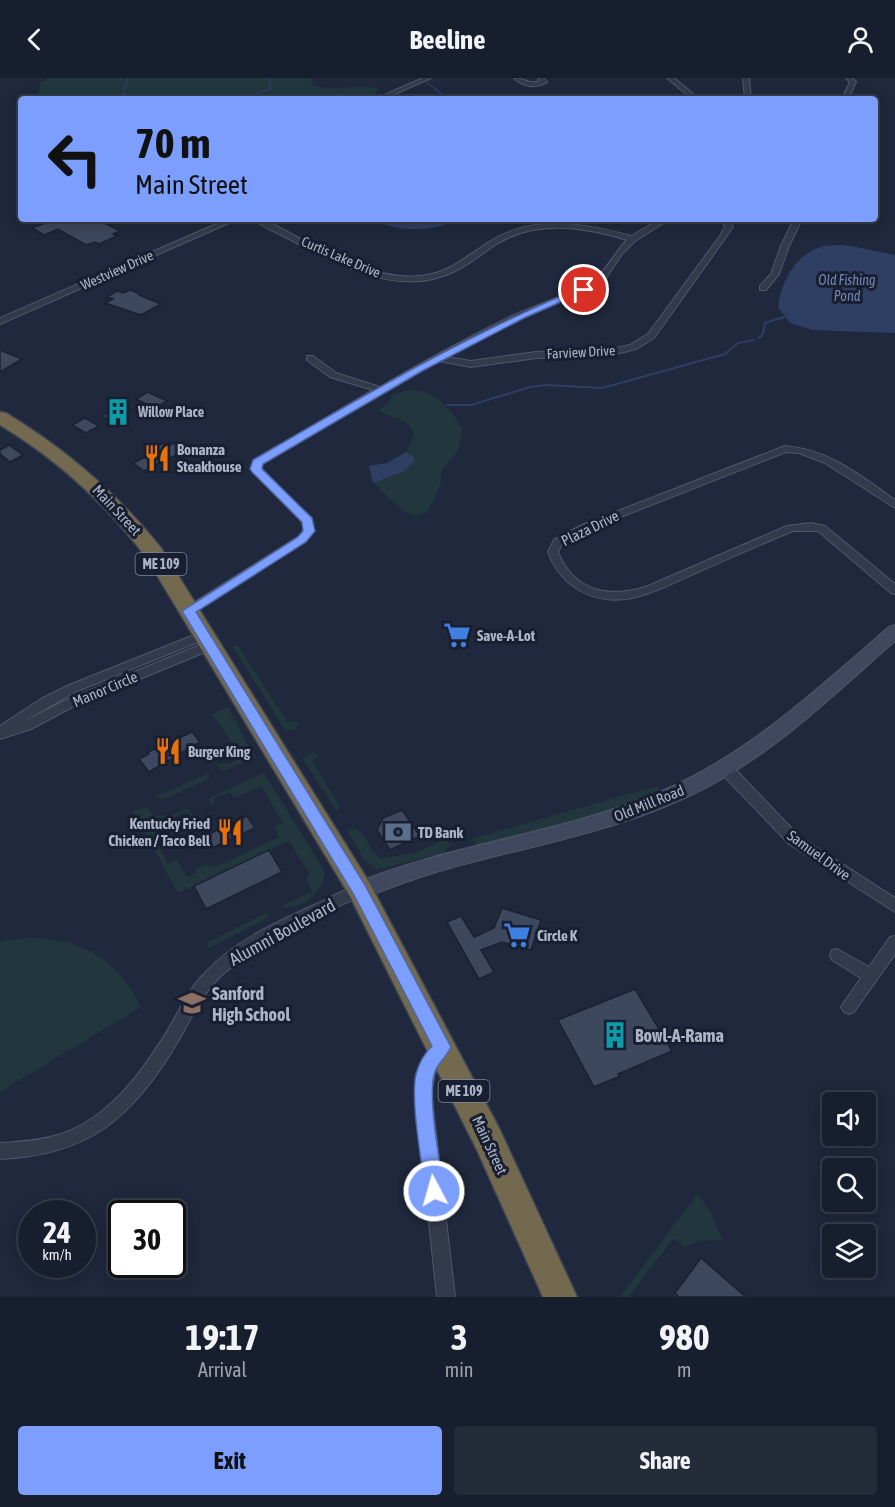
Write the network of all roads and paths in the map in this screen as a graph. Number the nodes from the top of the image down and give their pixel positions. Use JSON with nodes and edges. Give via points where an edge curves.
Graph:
{"nodes":[{"id":1,"x":428,"y":78,"type":"edge"},
{"id":2,"x":517,"y":78,"type":"edge"},
{"id":3,"x":541,"y":78,"type":"edge"},
{"id":4,"x":670,"y":78,"type":"edge"},
{"id":5,"x":746,"y":78,"type":"edge"},
{"id":6,"x":849,"y":78,"type":"edge"},
{"id":7,"x":385,"y":96,"type":"edge"},
{"id":8,"x":692,"y":96,"type":"edge"},
{"id":9,"x":748,"y":96,"type":"edge"},
{"id":10,"x":846,"y":96,"type":"edge"},
{"id":11,"x":227,"y":222,"type":"edge"},
{"id":12,"x":263,"y":222,"type":"edge"},
{"id":13,"x":661,"y":222,"type":"edge"},
{"id":14,"x":726,"y":222,"type":"edge"},
{"id":15,"x":797,"y":222,"type":"edge"},
{"id":16,"x":632,"y":239,"type":"junction"},
{"id":17,"x":763,"y":288,"type":"dead end"},
{"id":18,"x":0,"y":321,"type":"edge"},
{"id":19,"x":310,"y":358,"type":"dead end"},
{"id":20,"x":437,"y":358,"type":"junction"},
{"id":21,"x":381,"y":390,"type":"junction"},
{"id":22,"x":1,"y":419,"type":"edge"},
{"id":23,"x":895,"y":505,"type":"edge"},
{"id":24,"x":895,"y":590,"type":"edge"},
{"id":25,"x":189,"y":611,"type":"junction"},
{"id":26,"x":895,"y":631,"type":"edge"},
{"id":27,"x":207,"y":640,"type":"junction"},
{"id":28,"x":0,"y":733,"type":"edge"},
{"id":29,"x":725,"y":768,"type":"junction"},
{"id":30,"x":360,"y":890,"type":"junction"},
{"id":31,"x":895,"y":906,"type":"edge"},
{"id":32,"x":895,"y":942,"type":"edge"},
{"id":33,"x":837,"y":955,"type":"dead end"},
{"id":34,"x":870,"y":976,"type":"junction"},
{"id":35,"x":849,"y":1006,"type":"dead end"},
{"id":36,"x":442,"y":1047,"type":"junction"},
{"id":37,"x":0,"y":1151,"type":"edge"},
{"id":38,"x":446,"y":1297,"type":"edge"},
{"id":39,"x":560,"y":1297,"type":"edge"}],
"edges":[{"from":1,"to":7,"type":"street"},
{"from":2,"to":3,"type":"street","via":[[532,85],[543,83]]},
{"from":4,"to":8,"type":"street"},
{"from":5,"to":9,"type":"street"},
{"from":6,"to":10,"type":"street","via":[[853,82]]},
{"from":11,"to":18,"type":"street","name":"Westview Drive"},
{"from":12,"to":16,"type":"street","name":"Curtis Lake Drive","via":[[363,269],[404,279],[450,271],[501,238],[531,228],[579,227]]},
{"from":13,"to":16,"type":"street"},
{"from":14,"to":20,"type":"street","name":"Farview Drive","via":[[729,227],[724,236],[651,336],[641,344],[612,352],[546,354],[471,364]]},
{"from":15,"to":17,"type":"street","via":[[782,250],[777,273]]},
{"from":16,"to":20,"type":"street","via":[[603,276],[588,287]]},
{"from":19,"to":21,"type":"street","via":[[333,375]]},
{"from":20,"to":21,"type":"street"},
{"from":21,"to":25,"type":"street","via":[[256,463],[256,469],[307,521],[309,531]]},
{"from":22,"to":25,"type":"highway","name":"Main Street","number":"ME 109","via":[[61,456],[103,492],[154,553]]},
{"from":23,"to":24,"type":"street","name":"Plaza Drive","via":[[820,456],[801,449],[785,449],[586,527],[558,542],[553,550],[560,566],[577,585],[600,595],[622,596],[650,589],[791,528],[811,526],[826,532]]},
{"from":25,"to":27,"type":"highway","name":"Main Street","number":"ME 109"},
{"from":26,"to":29,"type":"street","name":"Old Mill Road","via":[[768,738]]},
{"from":27,"to":28,"type":"street","name":"Manor Circle","via":[[27,726]]},
{"from":27,"to":30,"type":"highway","name":"Main Street","number":"ME 109"},
{"from":29,"to":30,"type":"street","name":"Old Mill Road","via":[[684,790],[608,820],[455,859]]},
{"from":29,"to":31,"type":"street","name":"Samuel Drive","via":[[794,840]]},
{"from":30,"to":36,"type":"highway","name":"Main Street","number":"ME 109"},
{"from":30,"to":37,"type":"street","name":"Alumni Boulevard","via":[[259,941],[217,970],[202,985],[147,1078],[103,1122],[51,1147]]},
{"from":32,"to":34,"type":"street"},
{"from":33,"to":34,"type":"street"},
{"from":34,"to":35,"type":"street"},
{"from":36,"to":38,"type":"street","via":[[430,1060],[423,1091]]},
{"from":36,"to":39,"type":"highway","name":"Main Street","number":"ME 109"}]}
